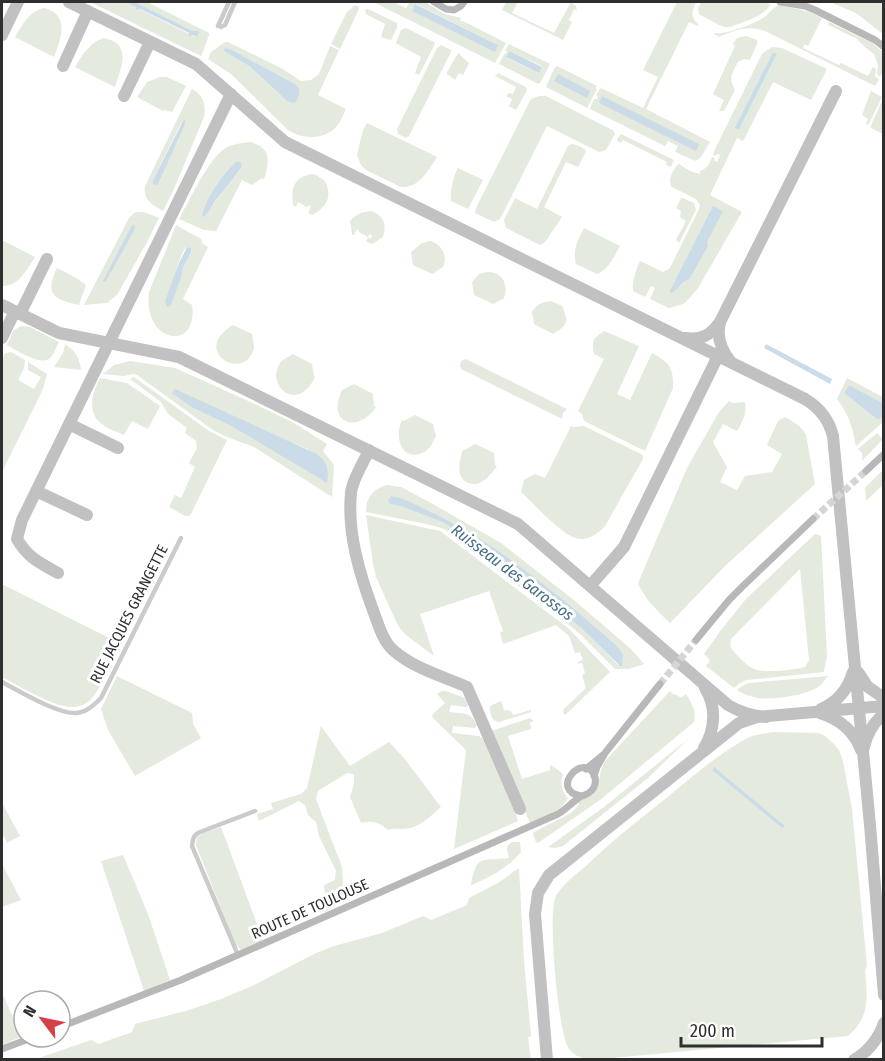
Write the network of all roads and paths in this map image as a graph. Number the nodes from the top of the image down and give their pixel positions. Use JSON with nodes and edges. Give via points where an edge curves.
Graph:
{"nodes":[{"id":1,"x":229,"y":2,"type":"edge"},
{"id":2,"x":235,"y":2,"type":"edge"},
{"id":3,"x":434,"y":2,"type":"edge"},
{"id":4,"x":464,"y":2,"type":"edge"},
{"id":5,"x":780,"y":2,"type":"edge"},
{"id":6,"x":227,"y":11,"type":"junction"},
{"id":7,"x":219,"y":27,"type":"dead end"},
{"id":8,"x":884,"y":47,"type":"edge"},
{"id":9,"x":884,"y":454,"type":"edge"},
{"id":10,"x":866,"y":471,"type":"tunnel mouth"},
{"id":11,"x":813,"y":519,"type":"tunnel mouth"},
{"id":12,"x":181,"y":538,"type":"dead end"},
{"id":13,"x":696,"y":640,"type":"tunnel mouth"},
{"id":14,"x":2,"y":682,"type":"edge"},
{"id":15,"x":660,"y":684,"type":"tunnel mouth"},
{"id":16,"x":605,"y":753,"type":"junction"},
{"id":17,"x":586,"y":769,"type":"junction"},
{"id":18,"x":594,"y":776,"type":"junction"},
{"id":19,"x":571,"y":790,"type":"junction"},
{"id":20,"x":582,"y":795,"type":"junction"},
{"id":21,"x":568,"y":808,"type":"junction"},
{"id":22,"x":255,"y":811,"type":"dead end"},
{"id":23,"x":238,"y":955,"type":"junction"},
{"id":24,"x":72,"y":1022,"type":"edge"}],
"edges":[{"from":1,"to":6,"type":"street"},
{"from":2,"to":6,"type":"street"},
{"from":3,"to":4,"type":"main road","via":[[453,10]]},
{"from":5,"to":8,"type":"main road","via":[[805,6]]},
{"from":6,"to":7,"type":"street"},
{"from":9,"to":10,"type":"main road"},
{"from":11,"to":13,"type":"main road","via":[[729,600]]},
{"from":12,"to":14,"type":"street","name":"RUE JACQUES GRANGETTE","via":[[101,698],[92,708],[78,713],[62,711]]},
{"from":15,"to":16,"type":"main road"},
{"from":16,"to":17,"type":"main road"},
{"from":16,"to":18,"type":"main road"},
{"from":17,"to":18,"type":"main road"},
{"from":17,"to":19,"type":"main road","via":[[575,769],[570,775]]},
{"from":18,"to":20,"type":"main road","via":[[592,790]]},
{"from":19,"to":20,"type":"main road"},
{"from":19,"to":21,"type":"main road"},
{"from":20,"to":21,"type":"main road","name":"ROUTE DE TOULOUSE"},
{"from":21,"to":23,"type":"main road","name":"ROUTE DE TOULOUSE"},
{"from":22,"to":23,"type":"street","via":[[196,834],[192,846]]},
{"from":23,"to":24,"type":"main road","name":"ROUTE DE TOULOUSE"}]}
